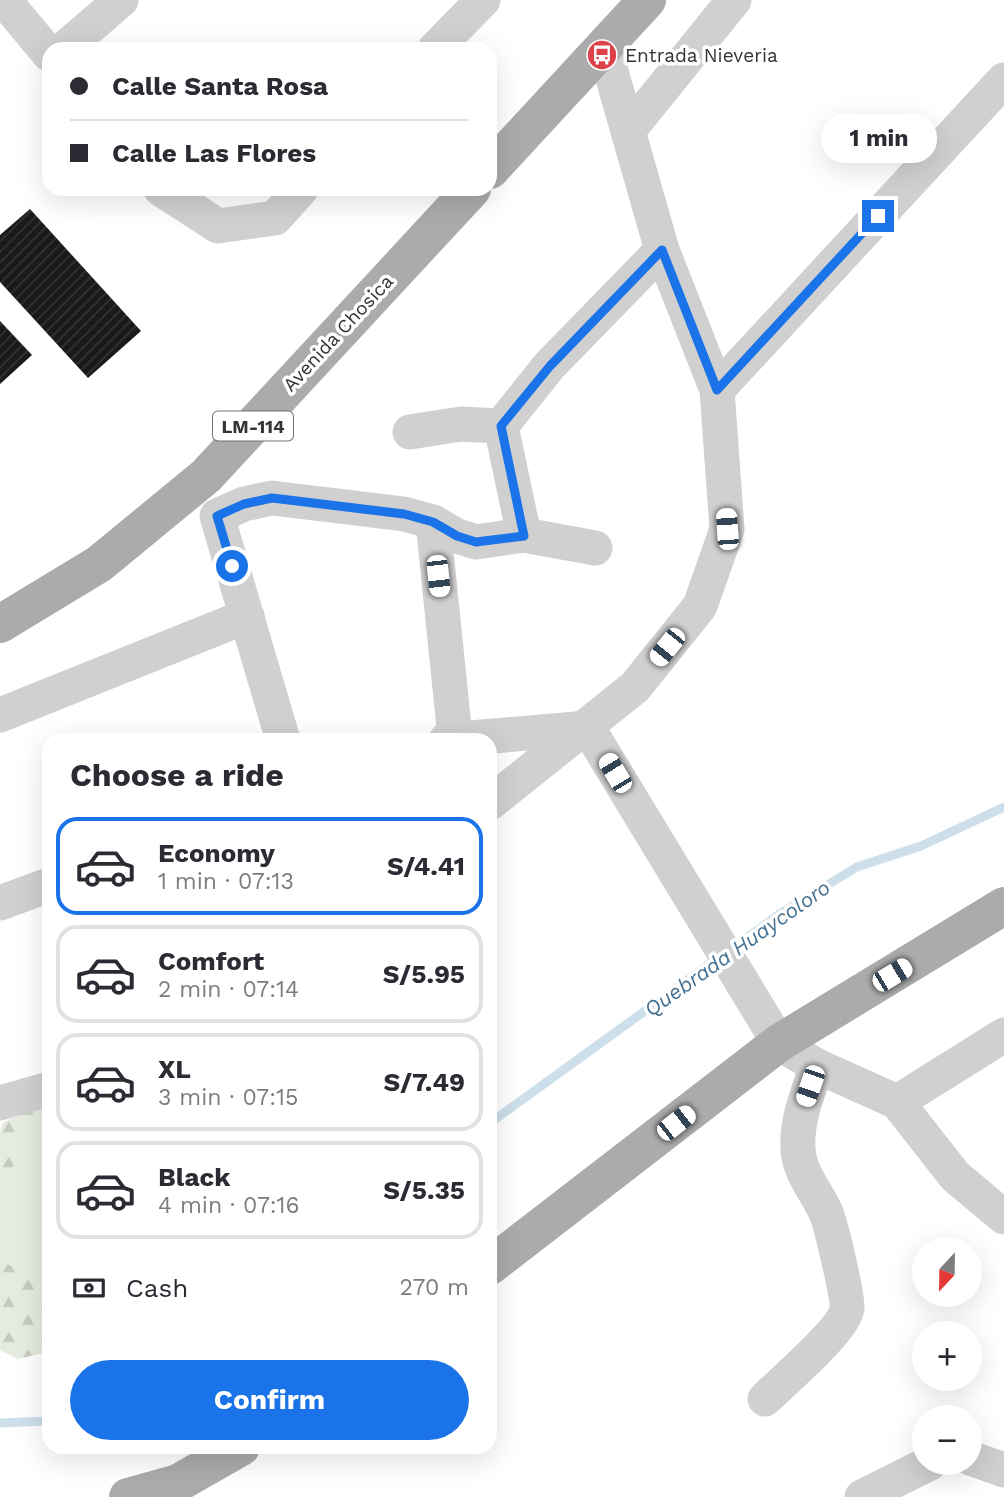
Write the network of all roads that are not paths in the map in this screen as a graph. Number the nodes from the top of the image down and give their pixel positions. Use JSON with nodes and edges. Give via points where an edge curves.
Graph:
{"nodes":[{"id":1,"x":4,"y":0,"type":"edge"},
{"id":2,"x":121,"y":0,"type":"edge"},
{"id":3,"x":483,"y":0,"type":"edge"},
{"id":4,"x":647,"y":0,"type":"edge"},
{"id":5,"x":734,"y":0,"type":"edge"},
{"id":6,"x":72,"y":42,"type":"edge"},
{"id":7,"x":442,"y":42,"type":"edge"},
{"id":8,"x":42,"y":46,"type":"edge"},
{"id":9,"x":604,"y":47,"type":"junction"},
{"id":10,"x":1004,"y":80,"type":"edge"},
{"id":11,"x":628,"y":131,"type":"junction"},
{"id":12,"x":497,"y":162,"type":"edge"},
{"id":13,"x":172,"y":196,"type":"edge"},
{"id":14,"x":295,"y":196,"type":"edge"},
{"id":15,"x":466,"y":196,"type":"edge"},
{"id":16,"x":662,"y":250,"type":"junction"},
{"id":17,"x":717,"y":390,"type":"junction"},
{"id":18,"x":501,"y":426,"type":"junction"},
{"id":19,"x":410,"y":432,"type":"dead end"},
{"id":20,"x":433,"y":522,"type":"junction"},
{"id":21,"x":524,"y":536,"type":"junction"},
{"id":22,"x":595,"y":548,"type":"dead end"},
{"id":23,"x":247,"y":616,"type":"junction"},
{"id":24,"x":0,"y":624,"type":"edge"},
{"id":25,"x":0,"y":715,"type":"edge"},
{"id":26,"x":588,"y":728,"type":"junction"},
{"id":27,"x":281,"y":733,"type":"edge"},
{"id":28,"x":451,"y":733,"type":"edge"},
{"id":29,"x":497,"y":735,"type":"edge"},
{"id":30,"x":497,"y":798,"type":"edge"},
{"id":31,"x":42,"y":888,"type":"edge"},
{"id":32,"x":0,"y":903,"type":"edge"},
{"id":33,"x":1004,"y":906,"type":"edge"},
{"id":34,"x":1004,"y":1035,"type":"edge"},
{"id":35,"x":779,"y":1043,"type":"junction"},
{"id":36,"x":817,"y":1066,"type":"junction"},
{"id":37,"x":42,"y":1091,"type":"edge"},
{"id":38,"x":897,"y":1102,"type":"junction"},
{"id":39,"x":0,"y":1103,"type":"edge"},
{"id":40,"x":1004,"y":1217,"type":"edge"},
{"id":41,"x":497,"y":1261,"type":"edge"},
{"id":42,"x":765,"y":1399,"type":"dead end"},
{"id":43,"x":229,"y":1454,"type":"edge"},
{"id":44,"x":982,"y":1462,"type":"edge"},
{"id":45,"x":1004,"y":1470,"type":"edge"},
{"id":46,"x":912,"y":1472,"type":"edge"},
{"id":47,"x":128,"y":1497,"type":"edge"},
{"id":48,"x":862,"y":1497,"type":"edge"}],
"edges":[{"from":1,"to":8,"type":"street"},
{"from":2,"to":6,"type":"street"},
{"from":3,"to":7,"type":"street"},
{"from":4,"to":9,"type":"main road"},
{"from":5,"to":11,"type":"street"},
{"from":9,"to":11,"type":"street"},
{"from":9,"to":12,"type":"main road"},
{"from":10,"to":17,"type":"street"},
{"from":11,"to":16,"type":"street"},
{"from":13,"to":14,"type":"street","via":[[218,226],[275,218]]},
{"from":15,"to":24,"type":"main road","name":"Avenida Chosica","number":"LM-114","via":[[206,476],[99,564]]},
{"from":16,"to":17,"type":"street"},
{"from":16,"to":18,"type":"street","via":[[550,366]]},
{"from":17,"to":26,"type":"street","via":[[727,529],[700,606],[635,687]]},
{"from":18,"to":19,"type":"street","via":[[461,424]]},
{"from":18,"to":21,"type":"street"},
{"from":20,"to":21,"type":"street","via":[[476,542]]},
{"from":20,"to":23,"type":"street","via":[[404,514],[272,498],[217,516]]},
{"from":20,"to":28,"type":"street"},
{"from":21,"to":22,"type":"street"},
{"from":23,"to":25,"type":"street"},
{"from":23,"to":27,"type":"street"},
{"from":26,"to":29,"type":"street"},
{"from":26,"to":30,"type":"street"},
{"from":26,"to":35,"type":"street"},
{"from":31,"to":32,"type":"street"},
{"from":33,"to":35,"type":"main road"},
{"from":34,"to":38,"type":"street"},
{"from":35,"to":36,"type":"street"},
{"from":35,"to":41,"type":"main road"},
{"from":36,"to":38,"type":"street"},
{"from":36,"to":42,"type":"street","via":[[803,1109],[798,1150],[802,1168],[827,1214],[847,1308],[839,1325]]},
{"from":37,"to":39,"type":"street"},
{"from":38,"to":40,"type":"street","via":[[955,1176]]},
{"from":43,"to":47,"type":"main road","via":[[178,1483]]},
{"from":44,"to":45,"type":"street"},
{"from":46,"to":48,"type":"street"}]}
